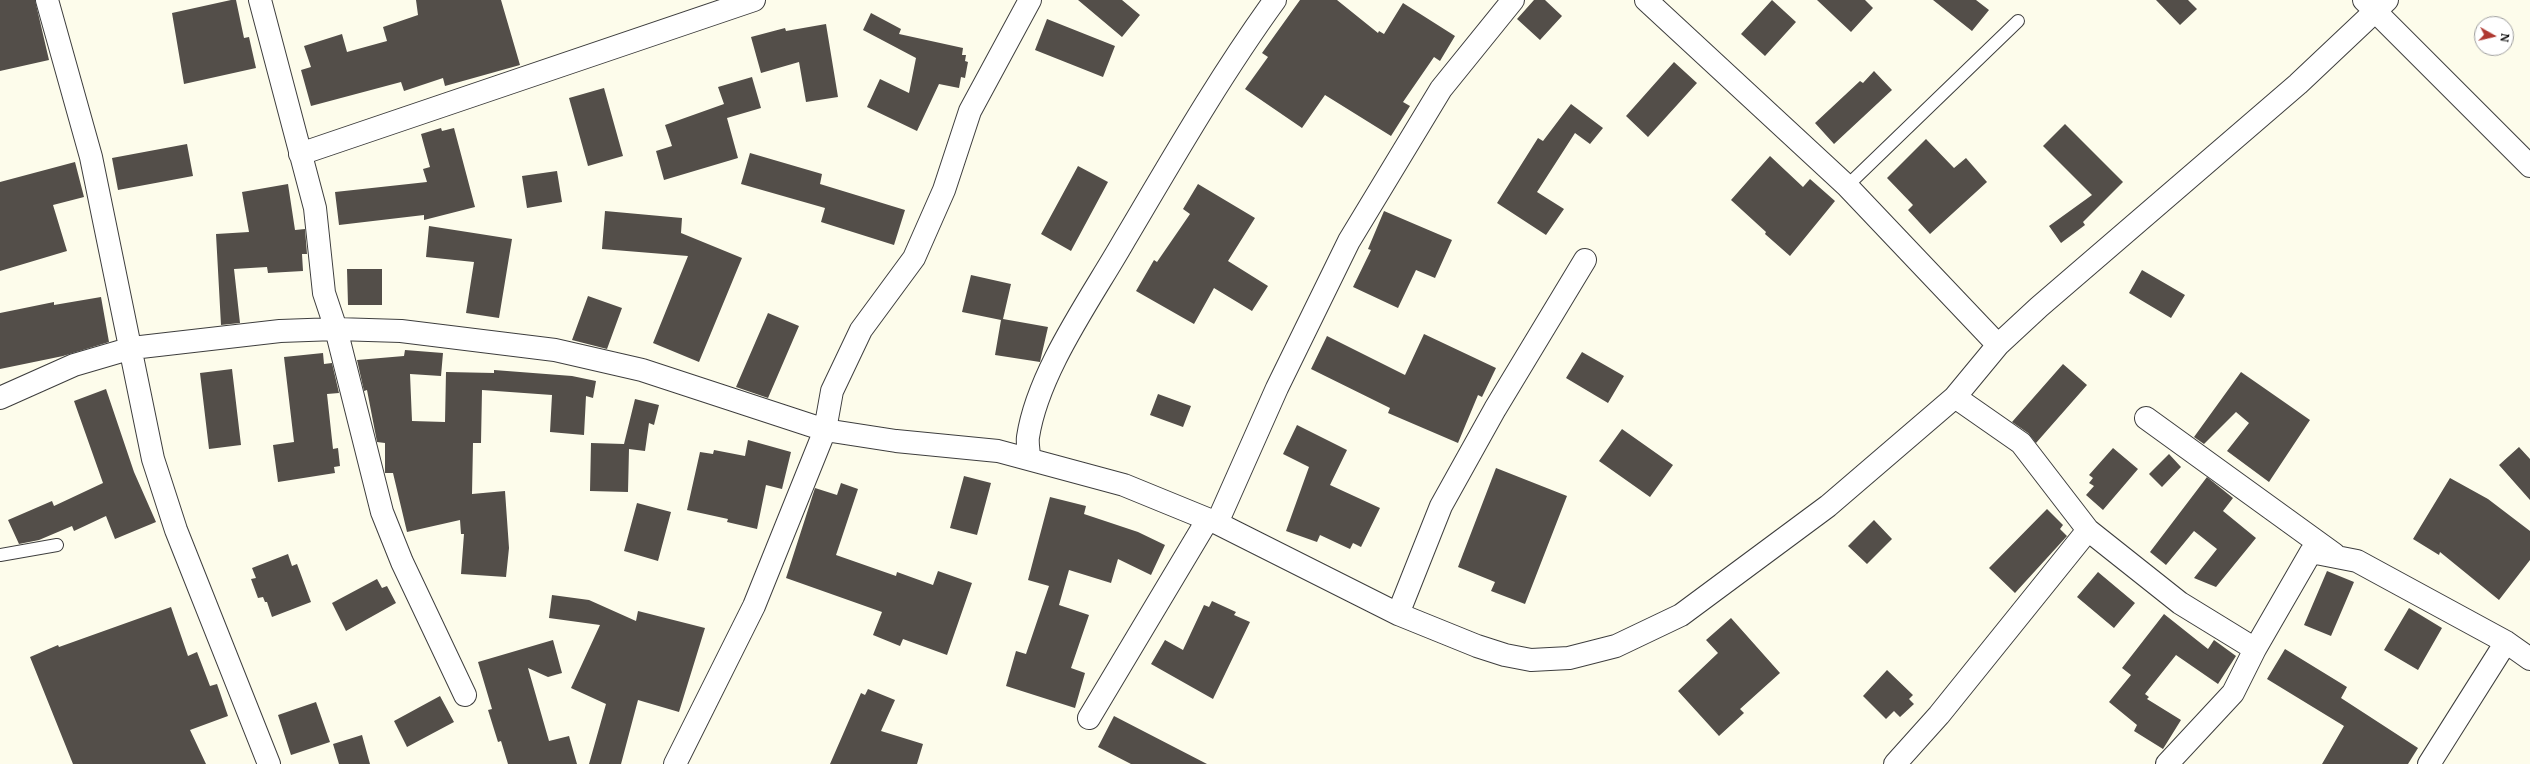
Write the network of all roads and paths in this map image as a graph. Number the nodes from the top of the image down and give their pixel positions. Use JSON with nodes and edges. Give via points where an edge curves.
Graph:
{"nodes":[{"id":1,"x":47,"y":0,"type":"edge"},
{"id":2,"x":260,"y":0,"type":"edge"},
{"id":3,"x":754,"y":0,"type":"edge"},
{"id":4,"x":1030,"y":0,"type":"edge"},
{"id":5,"x":1275,"y":0,"type":"edge"},
{"id":6,"x":1513,"y":0,"type":"edge"},
{"id":7,"x":1646,"y":0,"type":"edge"},
{"id":8,"x":2375,"y":3,"type":"edge"},
{"id":9,"x":2018,"y":21,"type":"dead end"},
{"id":10,"x":300,"y":154,"type":"junction"},
{"id":11,"x":2530,"y":166,"type":"edge"},
{"id":12,"x":1847,"y":186,"type":"junction"},
{"id":13,"x":1585,"y":260,"type":"dead end"},
{"id":14,"x":336,"y":329,"type":"junction"},
{"id":15,"x":1998,"y":345,"type":"junction"},
{"id":16,"x":132,"y":348,"type":"junction"},
{"id":17,"x":1955,"y":397,"type":"junction"},
{"id":18,"x":0,"y":398,"type":"edge"},
{"id":19,"x":2146,"y":418,"type":"dead end"},
{"id":20,"x":825,"y":430,"type":"junction"},
{"id":21,"x":1029,"y":458,"type":"junction"},
{"id":22,"x":1212,"y":521,"type":"junction"},
{"id":23,"x":2088,"y":530,"type":"junction"},
{"id":24,"x":56,"y":545,"type":"dead end"},
{"id":25,"x":0,"y":555,"type":"edge"},
{"id":26,"x":2340,"y":558,"type":"junction"},
{"id":27,"x":1398,"y":614,"type":"junction"},
{"id":28,"x":2506,"y":642,"type":"junction"},
{"id":29,"x":2255,"y":649,"type":"junction"},
{"id":30,"x":2530,"y":659,"type":"edge"},
{"id":31,"x":465,"y":695,"type":"dead end"},
{"id":32,"x":1089,"y":718,"type":"dead end"},
{"id":33,"x":269,"y":764,"type":"edge"},
{"id":34,"x":675,"y":764,"type":"edge"},
{"id":35,"x":1894,"y":764,"type":"edge"},
{"id":36,"x":2168,"y":764,"type":"edge"},
{"id":37,"x":2429,"y":764,"type":"edge"}],
"edges":[{"from":1,"to":16,"type":"street","via":[[91,157]]},
{"from":2,"to":10,"type":"street"},
{"from":3,"to":10,"type":"street"},
{"from":4,"to":20,"type":"street","via":[[970,111],[944,190],[914,258],[861,330],[832,391]]},
{"from":5,"to":21,"type":"street","via":[[1246,40],[1181,144],[1058,352],[1042,391],[1028,437]]},
{"from":6,"to":22,"type":"street","via":[[1441,89],[1349,242]]},
{"from":7,"to":12,"type":"street"},
{"from":8,"to":11,"type":"street"},
{"from":8,"to":15,"type":"street","via":[[2298,84]]},
{"from":9,"to":12,"type":"lane"},
{"from":10,"to":14,"type":"street","via":[[315,208],[324,293]]},
{"from":12,"to":15,"type":"street"},
{"from":13,"to":27,"type":"street","via":[[1495,409],[1441,506]]},
{"from":14,"to":16,"type":"street","via":[[280,331]]},
{"from":14,"to":20,"type":"street","via":[[401,331],[555,350],[642,370]]},
{"from":14,"to":31,"type":"street","via":[[382,512],[408,576]]},
{"from":15,"to":17,"type":"street"},
{"from":16,"to":18,"type":"street","via":[[74,365]]},
{"from":16,"to":33,"type":"street","via":[[153,459],[176,530]]},
{"from":17,"to":23,"type":"street","via":[[2021,443]]},
{"from":17,"to":27,"type":"street","via":[[1828,506],[1681,616],[1616,646],[1569,658],[1531,660],[1477,646]]},
{"from":19,"to":26,"type":"street"},
{"from":20,"to":21,"type":"street","via":[[896,441],[998,451]]},
{"from":20,"to":34,"type":"street","via":[[754,606]]},
{"from":21,"to":22,"type":"street","via":[[1124,485]]},
{"from":22,"to":27,"type":"street"},
{"from":22,"to":32,"type":"street"},
{"from":23,"to":29,"type":"street","via":[[2180,603]]},
{"from":23,"to":35,"type":"street","via":[[1939,715]]},
{"from":24,"to":25,"type":"lane"},
{"from":26,"to":28,"type":"street","via":[[2357,561]]},
{"from":26,"to":29,"type":"street","via":[[2311,552]]},
{"from":28,"to":30,"type":"street"},
{"from":28,"to":37,"type":"street"},
{"from":29,"to":36,"type":"street","via":[[2233,693]]}]}
